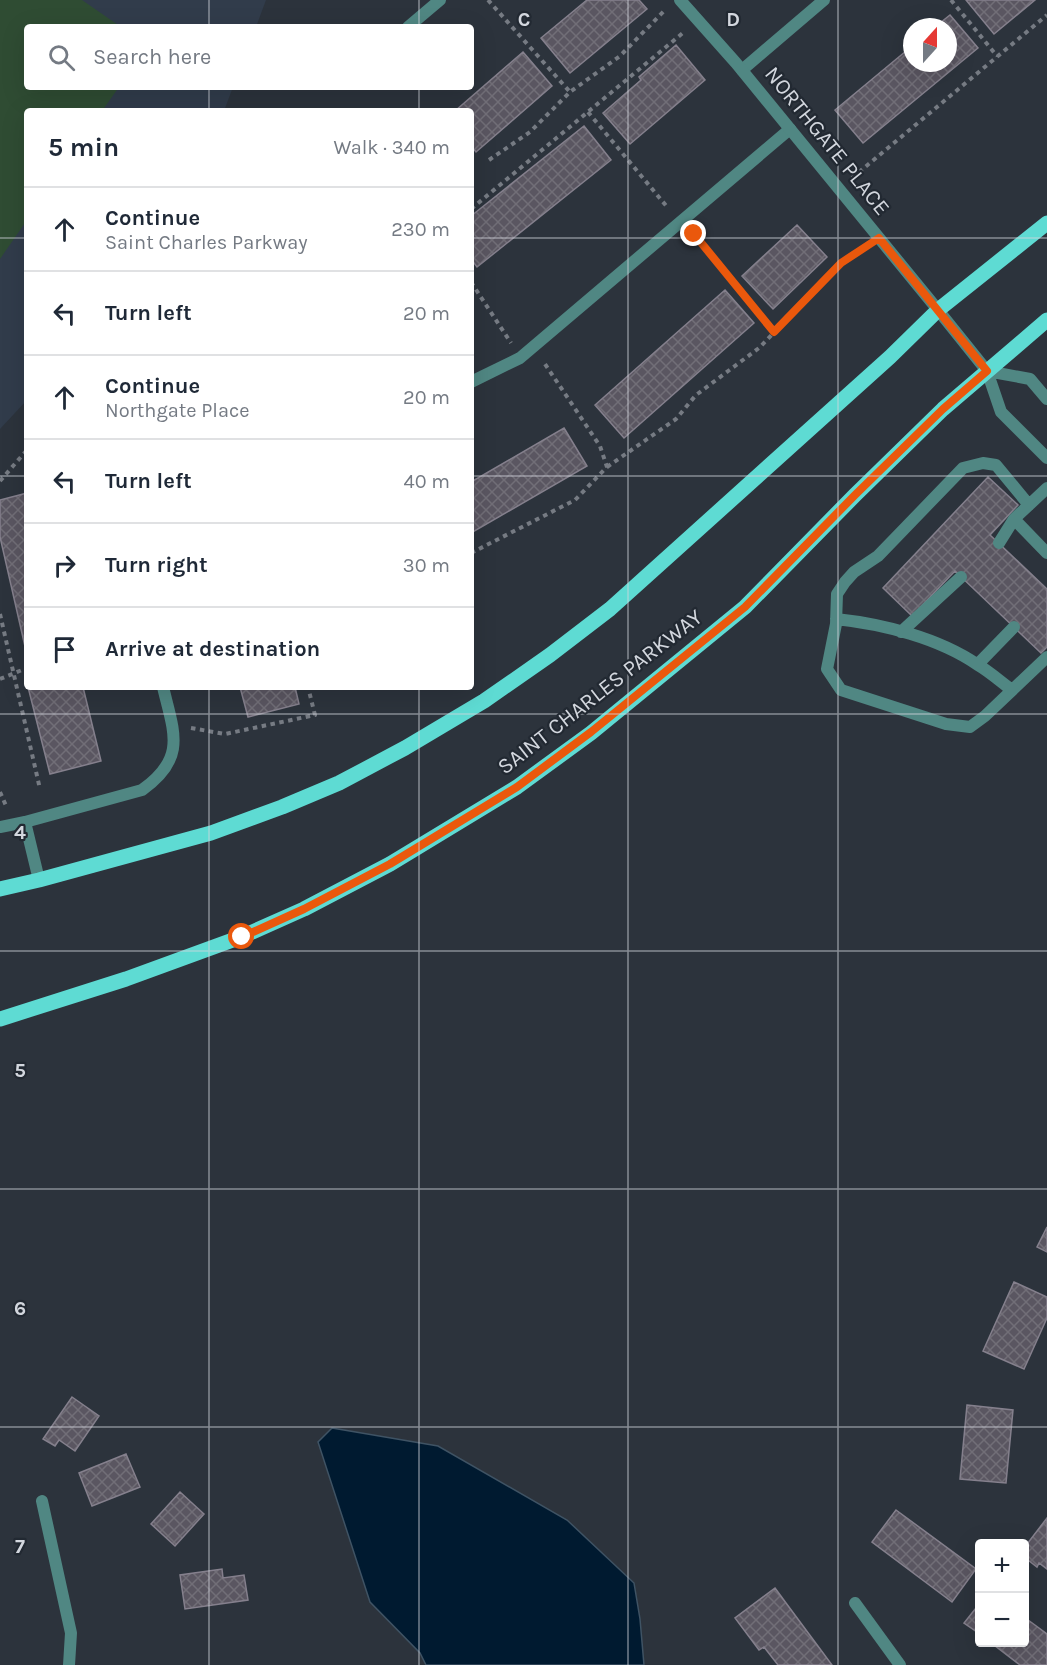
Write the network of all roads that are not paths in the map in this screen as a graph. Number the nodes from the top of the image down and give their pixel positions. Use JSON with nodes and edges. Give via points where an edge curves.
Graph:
{"nodes":[{"id":1,"x":440,"y":0,"type":"edge"},
{"id":2,"x":680,"y":0,"type":"edge"},
{"id":3,"x":824,"y":0,"type":"edge"},
{"id":4,"x":412,"y":24,"type":"edge"},
{"id":5,"x":742,"y":70,"type":"junction"},
{"id":6,"x":790,"y":129,"type":"junction"},
{"id":7,"x":1047,"y":223,"type":"edge"},
{"id":8,"x":938,"y":310,"type":"junction"},
{"id":9,"x":1047,"y":320,"type":"edge"},
{"id":10,"x":987,"y":371,"type":"junction"},
{"id":11,"x":474,"y":381,"type":"edge"},
{"id":12,"x":1047,"y":399,"type":"edge"},
{"id":13,"x":1047,"y":458,"type":"edge"},
{"id":14,"x":1047,"y":488,"type":"edge"},
{"id":15,"x":1029,"y":505,"type":"junction"},
{"id":16,"x":1014,"y":519,"type":"junction"},
{"id":17,"x":999,"y":543,"type":"dead end"},
{"id":18,"x":1047,"y":553,"type":"edge"},
{"id":19,"x":961,"y":577,"type":"dead end"},
{"id":20,"x":836,"y":619,"type":"junction"},
{"id":21,"x":1014,"y":627,"type":"dead end"},
{"id":22,"x":901,"y":632,"type":"junction"},
{"id":23,"x":1047,"y":657,"type":"edge"},
{"id":24,"x":978,"y":664,"type":"junction"},
{"id":25,"x":164,"y":690,"type":"edge"},
{"id":26,"x":1012,"y":690,"type":"junction"},
{"id":27,"x":26,"y":822,"type":"junction"},
{"id":28,"x":0,"y":827,"type":"edge"},
{"id":29,"x":39,"y":880,"type":"junction"},
{"id":30,"x":0,"y":889,"type":"edge"},
{"id":31,"x":0,"y":1019,"type":"edge"},
{"id":32,"x":42,"y":1501,"type":"dead end"},
{"id":33,"x":855,"y":1603,"type":"dead end"},
{"id":34,"x":69,"y":1665,"type":"edge"},
{"id":35,"x":900,"y":1665,"type":"edge"}],
"edges":[{"from":1,"to":4,"type":"street"},
{"from":2,"to":5,"type":"street","name":"NORTHGATE PLACE"},
{"from":3,"to":5,"type":"street"},
{"from":5,"to":6,"type":"street","name":"NORTHGATE PLACE"},
{"from":6,"to":8,"type":"street","name":"NORTHGATE PLACE"},
{"from":6,"to":11,"type":"street","via":[[520,358]]},
{"from":7,"to":8,"type":"main road"},
{"from":8,"to":10,"type":"street","name":"NORTHGATE PLACE"},
{"from":8,"to":29,"type":"main road","via":[[610,609],[484,701],[339,783],[282,807],[211,833]]},
{"from":9,"to":10,"type":"main road","name":"SAINT CHARLES PARKWAY"},
{"from":10,"to":12,"type":"street","via":[[1030,379]]},
{"from":10,"to":13,"type":"street","name":"NORTHGATE PLACE","via":[[1002,412]]},
{"from":10,"to":31,"type":"main road","name":"SAINT CHARLES PARKWAY","via":[[855,495],[745,607],[517,787],[390,864],[242,937]]},
{"from":14,"to":15,"type":"street"},
{"from":15,"to":16,"type":"street"},
{"from":15,"to":20,"type":"street","via":[[996,465],[982,463],[963,468],[878,556],[844,582],[837,594]]},
{"from":16,"to":17,"type":"street"},
{"from":16,"to":18,"type":"street"},
{"from":19,"to":22,"type":"street"},
{"from":20,"to":22,"type":"street","via":[[873,623]]},
{"from":20,"to":26,"type":"street","via":[[827,669],[841,690],[946,724],[970,727]]},
{"from":21,"to":24,"type":"street"},
{"from":22,"to":24,"type":"street","via":[[950,649]]},
{"from":23,"to":26,"type":"street"},
{"from":24,"to":26,"type":"street"},
{"from":25,"to":27,"type":"street","via":[[175,737],[167,767],[158,779],[142,790]]},
{"from":27,"to":28,"type":"street"},
{"from":27,"to":29,"type":"street"},
{"from":29,"to":30,"type":"main road"},
{"from":32,"to":34,"type":"street","via":[[71,1633]]},
{"from":33,"to":35,"type":"street"}]}
